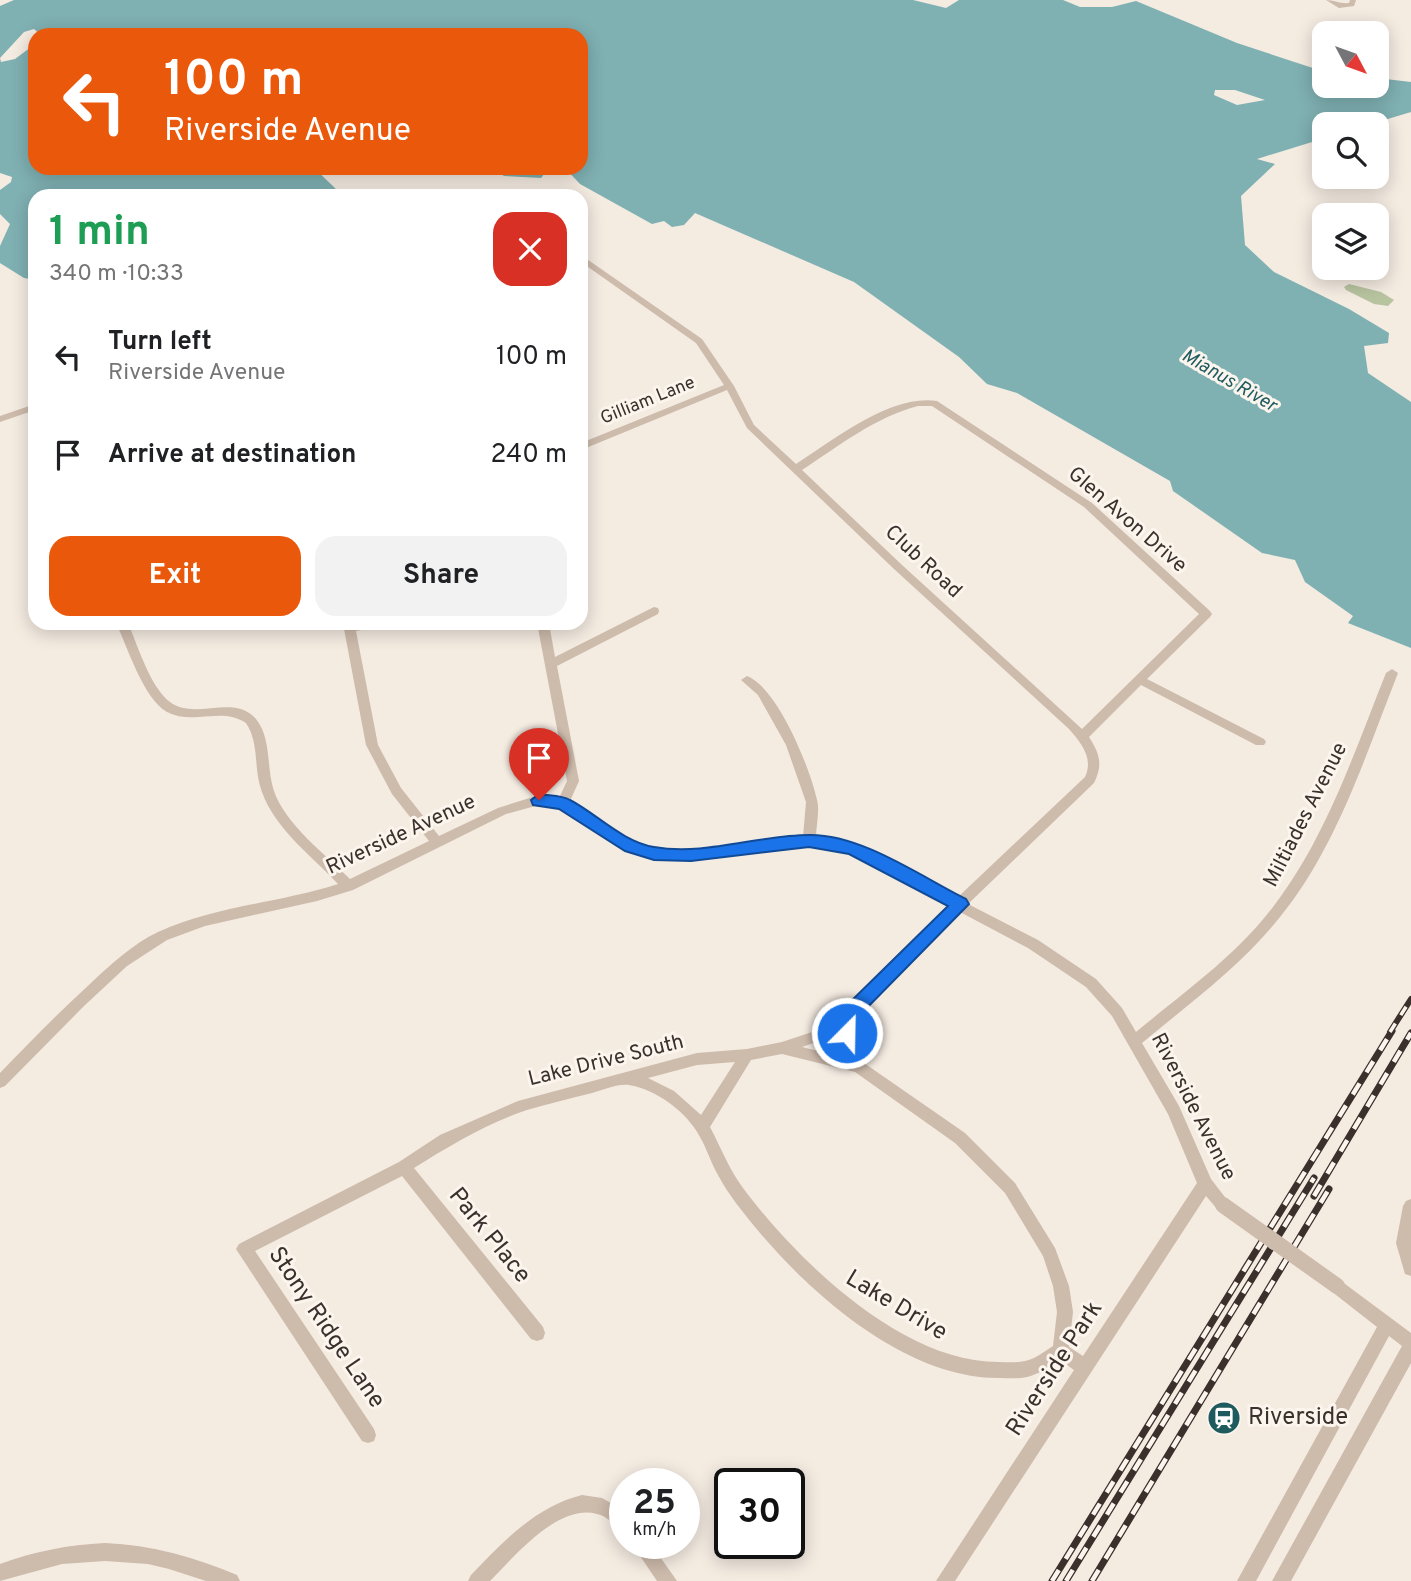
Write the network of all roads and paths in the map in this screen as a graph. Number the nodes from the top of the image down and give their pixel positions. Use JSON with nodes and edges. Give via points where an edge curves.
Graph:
{"nodes":[{"id":1,"x":1329,"y":0,"type":"edge"},
{"id":2,"x":1353,"y":0,"type":"edge"},
{"id":3,"x":588,"y":263,"type":"edge"},
{"id":4,"x":729,"y":386,"type":"junction"},
{"id":5,"x":28,"y":409,"type":"edge"},
{"id":6,"x":0,"y":419,"type":"edge"},
{"id":7,"x":588,"y":444,"type":"edge"},
{"id":8,"x":796,"y":469,"type":"junction"},
{"id":9,"x":654,"y":611,"type":"dead end"},
{"id":10,"x":125,"y":630,"type":"edge"},
{"id":11,"x":350,"y":630,"type":"edge"},
{"id":12,"x":545,"y":630,"type":"edge"},
{"id":13,"x":552,"y":664,"type":"junction"},
{"id":14,"x":1392,"y":673,"type":"dead end"},
{"id":15,"x":747,"y":680,"type":"dead end"},
{"id":16,"x":1140,"y":680,"type":"junction"},
{"id":17,"x":1082,"y":737,"type":"junction"},
{"id":18,"x":1260,"y":742,"type":"dead end"},
{"id":19,"x":563,"y":803,"type":"junction"},
{"id":20,"x":809,"y":841,"type":"junction"},
{"id":21,"x":437,"y":842,"type":"junction"},
{"id":22,"x":348,"y":886,"type":"junction"},
{"id":23,"x":960,"y":904,"type":"junction"},
{"id":24,"x":848,"y":1015,"type":"junction"},
{"id":25,"x":1135,"y":1041,"type":"junction"},
{"id":26,"x":782,"y":1048,"type":"junction"},
{"id":27,"x":747,"y":1055,"type":"junction"},
{"id":28,"x":859,"y":1067,"type":"junction"},
{"id":29,"x":624,"y":1077,"type":"junction"},
{"id":30,"x":0,"y":1082,"type":"edge"},
{"id":31,"x":702,"y":1127,"type":"junction"},
{"id":32,"x":404,"y":1167,"type":"junction"},
{"id":33,"x":1205,"y":1184,"type":"junction"},
{"id":34,"x":1411,"y":1206,"type":"edge"},
{"id":35,"x":244,"y":1248,"type":"joint"},
{"id":36,"x":1411,"y":1269,"type":"edge"},
{"id":37,"x":1387,"y":1324,"type":"junction"},
{"id":38,"x":537,"y":1333,"type":"dead end"},
{"id":39,"x":1411,"y":1345,"type":"edge"},
{"id":40,"x":1060,"y":1350,"type":"junction"},
{"id":41,"x":1086,"y":1368,"type":"junction"},
{"id":42,"x":368,"y":1435,"type":"dead end"},
{"id":43,"x":609,"y":1510,"type":"edge"},
{"id":44,"x":652,"y":1559,"type":"edge"},
{"id":45,"x":0,"y":1573,"type":"edge"},
{"id":46,"x":231,"y":1581,"type":"edge"},
{"id":47,"x":477,"y":1581,"type":"edge"},
{"id":48,"x":668,"y":1581,"type":"edge"},
{"id":49,"x":945,"y":1581,"type":"edge"},
{"id":50,"x":1246,"y":1581,"type":"edge"},
{"id":51,"x":1280,"y":1581,"type":"edge"}],
"edges":[{"from":1,"to":2,"type":"street","via":[[1342,6],[1352,5]]},
{"from":3,"to":4,"type":"street","name":"Club Road","via":[[699,341]]},
{"from":4,"to":7,"type":"street","name":"Gilliam Lane"},
{"from":4,"to":8,"type":"street","name":"Club Road","via":[[750,426]]},
{"from":5,"to":6,"type":"street"},
{"from":8,"to":16,"type":"street","name":"Glen Avon Drive","via":[[885,415],[912,404],[934,403],[953,414],[1087,505],[1206,614]]},
{"from":8,"to":17,"type":"street","name":"Club Road"},
{"from":9,"to":13,"type":"street"},
{"from":10,"to":22,"type":"street","via":[[154,690],[174,712],[237,713],[249,719],[257,732],[268,792],[282,817]]},
{"from":11,"to":21,"type":"street","via":[[372,745],[396,791]]},
{"from":12,"to":13,"type":"street"},
{"from":13,"to":19,"type":"street","via":[[573,781]]},
{"from":14,"to":25,"type":"street","name":"Miltiades Avenue","via":[[1326,827],[1277,912],[1246,946]]},
{"from":15,"to":20,"type":"street","via":[[762,692],[792,745],[812,802]]},
{"from":16,"to":17,"type":"street","name":"Glen Avon Drive"},
{"from":16,"to":18,"type":"street"},
{"from":17,"to":23,"type":"street","name":"Club Road","via":[[1095,762],[1090,780]]},
{"from":19,"to":20,"type":"street","name":"Riverside Avenue","via":[[631,846],[654,854]]},
{"from":19,"to":21,"type":"street","name":"Riverside Avenue","via":[[539,800],[502,811]]},
{"from":20,"to":23,"type":"street","name":"Riverside Avenue","via":[[853,849]]},
{"from":21,"to":22,"type":"street","name":"Riverside Avenue"},
{"from":22,"to":30,"type":"street","name":"Riverside Avenue","via":[[204,921],[152,942],[122,962]]},
{"from":23,"to":24,"type":"street","name":"Lake Drive South"},
{"from":23,"to":25,"type":"street","name":"Riverside Avenue","via":[[1081,975],[1108,1002]]},
{"from":24,"to":26,"type":"street","name":"Lake Drive South","via":[[817,1036]]},
{"from":24,"to":28,"type":"street","via":[[849,1050]]},
{"from":25,"to":33,"type":"street","name":"Riverside Avenue","via":[[1174,1111]]},
{"from":26,"to":27,"type":"street","name":"Lake Drive South"},
{"from":26,"to":28,"type":"street"},
{"from":27,"to":29,"type":"street","name":"Lake Drive South","via":[[697,1059]]},
{"from":27,"to":31,"type":"street"},
{"from":28,"to":40,"type":"street","via":[[960,1138],[1010,1188],[1050,1253],[1061,1286],[1065,1312]]},
{"from":29,"to":31,"type":"street","name":"Lake Drive","via":[[666,1094]]},
{"from":29,"to":32,"type":"street","name":"Lake Drive South","via":[[523,1105],[445,1140]]},
{"from":31,"to":40,"type":"street","name":"Lake Drive","via":[[737,1192],[797,1264],[863,1319],[948,1363],[990,1370],[1025,1370]]},
{"from":32,"to":35,"type":"street","name":"Lake Drive South"},
{"from":32,"to":38,"type":"street","name":"Park Place"},
{"from":33,"to":37,"type":"street","name":"Riverside Avenue","bridge":true,"via":[[1223,1205]]},
{"from":33,"to":41,"type":"street","name":"Riverside Park"},
{"from":34,"to":36,"type":"street","via":[[1404,1243]]},
{"from":35,"to":42,"type":"street","name":"Stony Ridge Lane"},
{"from":37,"to":39,"type":"street","name":"Riverside Avenue"},
{"from":37,"to":50,"type":"street"},
{"from":39,"to":51,"type":"street"},
{"from":40,"to":41,"type":"street"},
{"from":41,"to":49,"type":"street","name":"Riverside Park"},
{"from":43,"to":47,"type":"street","via":[[585,1503],[557,1510]]},
{"from":44,"to":48,"type":"street"},
{"from":45,"to":46,"type":"street","via":[[52,1556],[116,1552],[169,1560]]}]}
